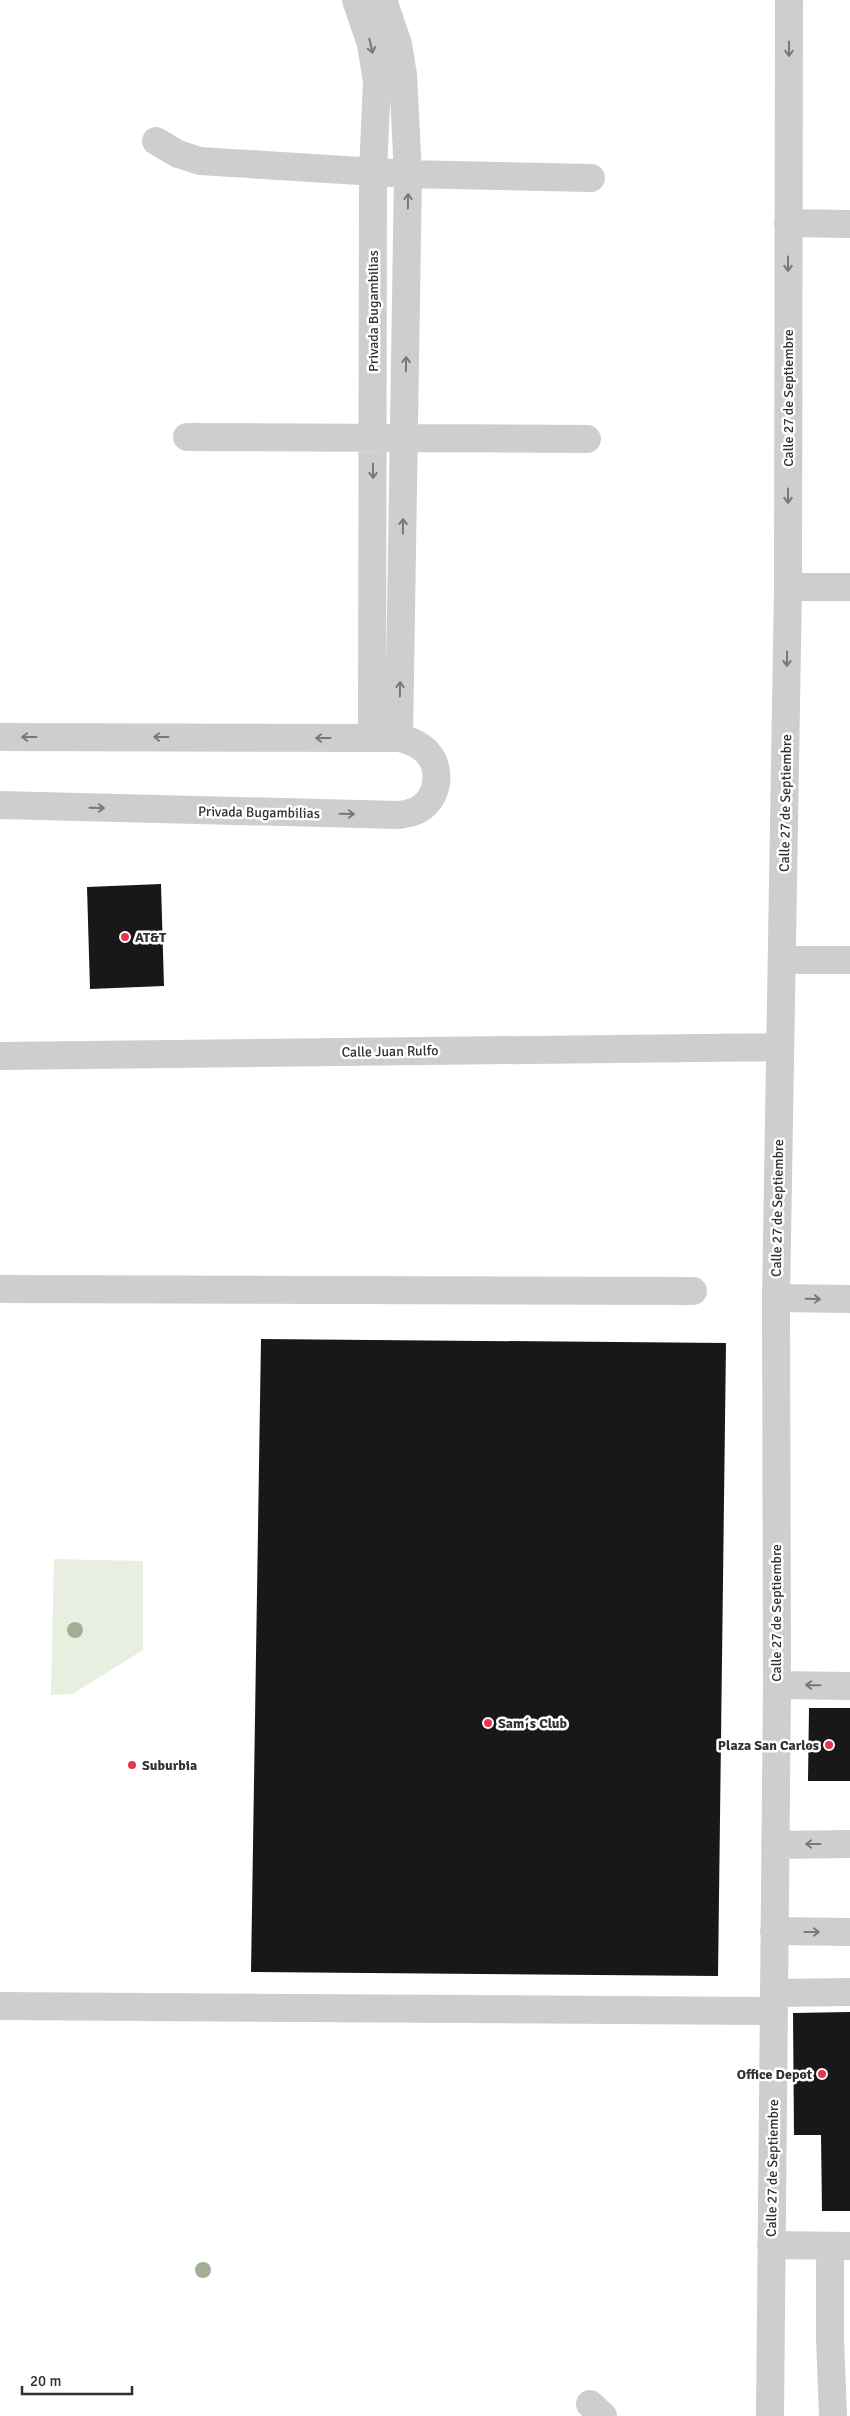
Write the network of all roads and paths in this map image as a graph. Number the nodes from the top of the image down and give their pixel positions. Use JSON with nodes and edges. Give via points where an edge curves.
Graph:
{"nodes":[{"id":1,"x":356,"y":0,"type":"edge"},
{"id":2,"x":383,"y":0,"type":"edge"},
{"id":3,"x":789,"y":0,"type":"edge"},
{"id":4,"x":156,"y":140,"type":"dead end"},
{"id":5,"x":373,"y":172,"type":"junction"},
{"id":6,"x":408,"y":174,"type":"junction"},
{"id":7,"x":591,"y":178,"type":"dead end"},
{"id":8,"x":788,"y":223,"type":"junction"},
{"id":9,"x":850,"y":224,"type":"edge"},
{"id":10,"x":187,"y":437,"type":"dead end"},
{"id":11,"x":373,"y":438,"type":"junction"},
{"id":12,"x":404,"y":438,"type":"junction"},
{"id":13,"x":588,"y":439,"type":"dead end"},
{"id":14,"x":788,"y":587,"type":"junction"},
{"id":15,"x":850,"y":587,"type":"edge"},
{"id":16,"x":401,"y":624,"type":"junction"},
{"id":17,"x":373,"y":625,"type":"junction"},
{"id":18,"x":0,"y":737,"type":"edge"},
{"id":19,"x":372,"y":737,"type":"junction"},
{"id":20,"x":399,"y":738,"type":"junction"},
{"id":21,"x":0,"y":805,"type":"edge"},
{"id":22,"x":782,"y":960,"type":"junction"},
{"id":23,"x":850,"y":960,"type":"edge"},
{"id":24,"x":779,"y":1047,"type":"junction"},
{"id":25,"x":0,"y":1056,"type":"edge"},
{"id":26,"x":0,"y":1289,"type":"edge"},
{"id":27,"x":693,"y":1291,"type":"dead end"},
{"id":28,"x":776,"y":1298,"type":"junction"},
{"id":29,"x":850,"y":1300,"type":"edge"},
{"id":30,"x":777,"y":1684,"type":"junction"},
{"id":31,"x":850,"y":1686,"type":"edge"},
{"id":32,"x":850,"y":1844,"type":"edge"},
{"id":33,"x":775,"y":1845,"type":"junction"},
{"id":34,"x":774,"y":1932,"type":"junction"},
{"id":35,"x":850,"y":1932,"type":"edge"},
{"id":36,"x":850,"y":1992,"type":"edge"},
{"id":37,"x":774,"y":2002,"type":"junction"},
{"id":38,"x":0,"y":2006,"type":"edge"},
{"id":39,"x":772,"y":2246,"type":"junction"},
{"id":40,"x":840,"y":2246,"type":"edge"},
{"id":41,"x":770,"y":2416,"type":"edge"},
{"id":42,"x":833,"y":2416,"type":"edge"}],
"edges":[{"from":1,"to":5,"type":"street","name":"Privada Bugambilias","one_way":true,"via":[[371,44],[377,82]]},
{"from":2,"to":6,"type":"street","via":[[398,44],[403,75]]},
{"from":3,"to":8,"type":"street","name":"Calle 27 de Septiembre","one_way":true},
{"from":4,"to":5,"type":"street","via":[[178,154],[200,161]]},
{"from":5,"to":6,"type":"street"},
{"from":5,"to":11,"type":"street","name":"Privada Bugambilias"},
{"from":6,"to":7,"type":"street"},
{"from":12,"to":6,"type":"street","one_way":true},
{"from":8,"to":9,"type":"street"},
{"from":8,"to":14,"type":"street","name":"Calle 27 de Septiembre","one_way":true},
{"from":10,"to":11,"type":"street"},
{"from":11,"to":12,"type":"street"},
{"from":11,"to":17,"type":"street","name":"Privada Bugambilias","one_way":true},
{"from":12,"to":13,"type":"street"},
{"from":16,"to":12,"type":"street","one_way":true},
{"from":14,"to":15,"type":"street"},
{"from":14,"to":22,"type":"street","name":"Calle 27 de Septiembre","one_way":true},
{"from":16,"to":17,"type":"street"},
{"from":20,"to":16,"type":"street","one_way":true},
{"from":17,"to":19,"type":"street","name":"Privada Bugambilias"},
{"from":19,"to":18,"type":"street","name":"Privada Bugambilias","one_way":true},
{"from":19,"to":20,"type":"street","name":"Privada Bugambilias"},
{"from":21,"to":20,"type":"street","name":"Privada Bugambilias","one_way":true,"via":[[399,816],[427,804],[437,781],[433,760],[422,748]]},
{"from":22,"to":23,"type":"street"},
{"from":22,"to":24,"type":"street","name":"Calle 27 de Septiembre"},
{"from":24,"to":25,"type":"street","name":"Calle Juan Rulfo"},
{"from":24,"to":28,"type":"street","name":"Calle 27 de Septiembre"},
{"from":26,"to":27,"type":"street"},
{"from":28,"to":29,"type":"street","one_way":true},
{"from":28,"to":30,"type":"street","name":"Calle 27 de Septiembre"},
{"from":31,"to":30,"type":"street","one_way":true},
{"from":30,"to":33,"type":"street","name":"Calle 27 de Septiembre"},
{"from":32,"to":33,"type":"street","one_way":true},
{"from":33,"to":34,"type":"street","name":"Calle 27 de Septiembre"},
{"from":34,"to":35,"type":"street","one_way":true},
{"from":34,"to":37,"type":"street","name":"Calle 27 de Septiembre"},
{"from":36,"to":37,"type":"street"},
{"from":37,"to":38,"type":"street"},
{"from":37,"to":39,"type":"street","name":"Calle 27 de Septiembre"},
{"from":39,"to":40,"type":"street"},
{"from":39,"to":41,"type":"street","name":"Calle 27 de Septiembre"},
{"from":40,"to":42,"type":"street","via":[[830,2338]]}]}
